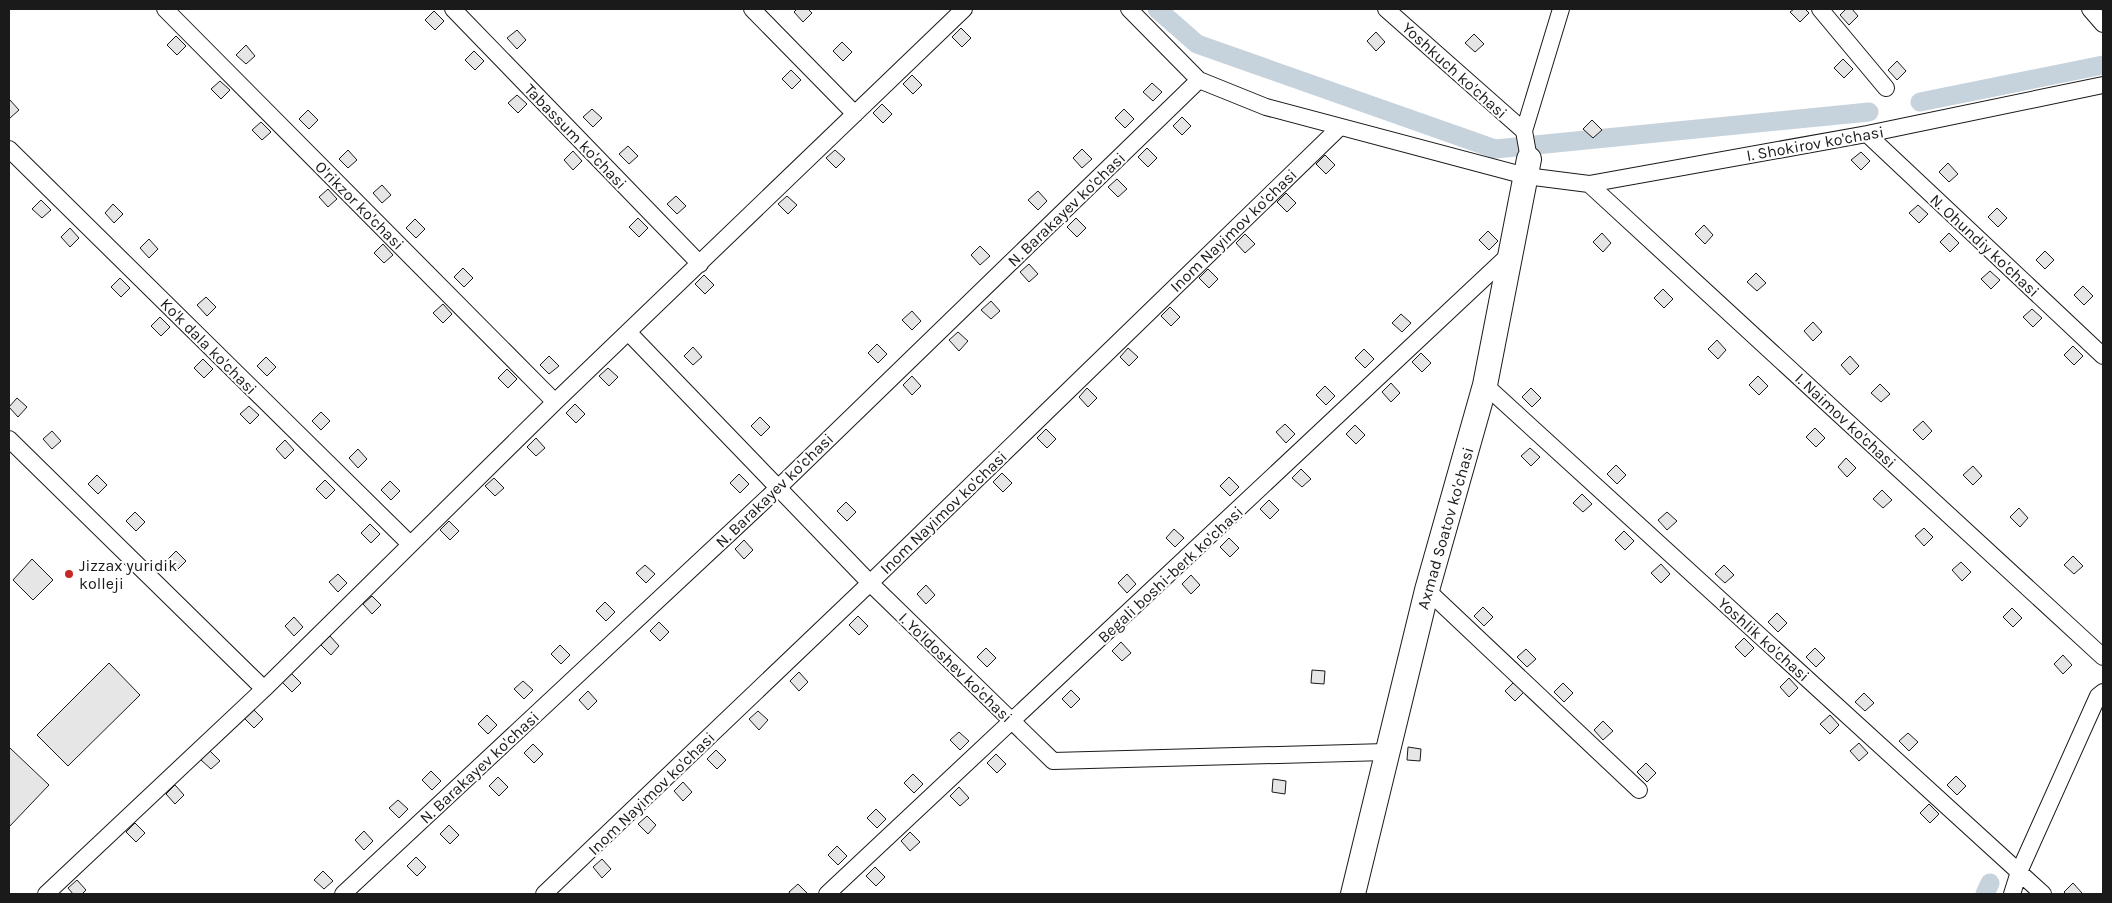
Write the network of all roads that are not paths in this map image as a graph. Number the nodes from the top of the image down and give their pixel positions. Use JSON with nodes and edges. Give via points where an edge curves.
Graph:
{"nodes":[{"id":1,"x":165,"y":9,"type":"edge"},
{"id":2,"x":453,"y":9,"type":"edge"},
{"id":3,"x":752,"y":9,"type":"edge"},
{"id":4,"x":964,"y":9,"type":"edge"},
{"id":5,"x":1129,"y":9,"type":"edge"},
{"id":6,"x":1386,"y":9,"type":"edge"},
{"id":7,"x":1820,"y":9,"type":"edge"},
{"id":8,"x":2090,"y":9,"type":"edge"},
{"id":9,"x":1563,"y":12,"type":"edge"},
{"id":10,"x":2103,"y":24,"type":"edge"},
{"id":11,"x":1199,"y":80,"type":"junction"},
{"id":12,"x":2103,"y":85,"type":"edge"},
{"id":13,"x":1886,"y":88,"type":"dead end"},
{"id":14,"x":855,"y":114,"type":"junction"},
{"id":15,"x":1339,"y":128,"type":"junction"},
{"id":16,"x":1867,"y":134,"type":"junction"},
{"id":17,"x":9,"y":148,"type":"edge"},
{"id":18,"x":1527,"y":153,"type":"junction"},
{"id":19,"x":1589,"y":184,"type":"junction"},
{"id":20,"x":1511,"y":253,"type":"junction"},
{"id":21,"x":700,"y":264,"type":"junction"},
{"id":22,"x":628,"y":332,"type":"junction"},
{"id":23,"x":2103,"y":356,"type":"edge"},
{"id":24,"x":1485,"y":385,"type":"junction"},
{"id":25,"x":555,"y":402,"type":"junction"},
{"id":26,"x":9,"y":439,"type":"edge"},
{"id":27,"x":778,"y":488,"type":"junction"},
{"id":28,"x":410,"y":544,"type":"junction"},
{"id":29,"x":870,"y":583,"type":"junction"},
{"id":30,"x":1427,"y":590,"type":"junction"},
{"id":31,"x":2103,"y":657,"type":"edge"},
{"id":32,"x":264,"y":689,"type":"junction"},
{"id":33,"x":2103,"y":692,"type":"edge"},
{"id":34,"x":1013,"y":722,"type":"junction"},
{"id":35,"x":1386,"y":752,"type":"junction"},
{"id":36,"x":1639,"y":790,"type":"dead end"},
{"id":37,"x":2019,"y":872,"type":"junction"},
{"id":38,"x":46,"y":894,"type":"edge"},
{"id":39,"x":343,"y":894,"type":"edge"},
{"id":40,"x":544,"y":894,"type":"edge"},
{"id":41,"x":827,"y":894,"type":"edge"},
{"id":42,"x":1353,"y":894,"type":"edge"},
{"id":43,"x":2012,"y":894,"type":"edge"},
{"id":44,"x":2042,"y":894,"type":"edge"}],
"edges":[{"from":1,"to":25,"type":"street","name":"O'rikzor ko'chasi"},
{"from":2,"to":21,"type":"street","name":"Tabassum ko'chasi"},
{"from":3,"to":14,"type":"street"},
{"from":4,"to":14,"type":"street"},
{"from":5,"to":11,"type":"street"},
{"from":6,"to":18,"type":"street","name":"Yoshkuch ko'chasi"},
{"from":7,"to":13,"type":"street"},
{"from":8,"to":10,"type":"street"},
{"from":9,"to":18,"type":"street"},
{"from":11,"to":15,"type":"street","name":"I. Shokirov ko'chasi","via":[[1266,107]]},
{"from":11,"to":27,"type":"street","name":"N. Barakayev ko'chasi"},
{"from":12,"to":16,"type":"street","name":"I. Shokirov ko'chasi"},
{"from":14,"to":21,"type":"street"},
{"from":15,"to":18,"type":"street","name":"I. Shokirov ko'chasi"},
{"from":15,"to":29,"type":"street","name":"Inom Nayimov ko'chasi"},
{"from":16,"to":19,"type":"street","name":"I. Shokirov ko'chasi"},
{"from":16,"to":23,"type":"street","name":"N. Ohundiy ko'chasi"},
{"from":17,"to":28,"type":"street","name":"Ko'k dala ko'chasi"},
{"from":18,"to":19,"type":"street","name":"I. Shokirov ko'chasi"},
{"from":18,"to":20,"type":"street","name":"Axmad Soatov ko'chasi"},
{"from":19,"to":31,"type":"street","name":"I. Naimov ko'chasi"},
{"from":20,"to":24,"type":"street","name":"Axmad Soatov ko'chasi"},
{"from":20,"to":34,"type":"street","name":"Begali boshi-berk ko'chasi"},
{"from":21,"to":22,"type":"street"},
{"from":22,"to":25,"type":"street"},
{"from":22,"to":27,"type":"street","name":"I. Yo'ldoshev ko'chasi"},
{"from":24,"to":30,"type":"street","name":"Axmad Soatov ko'chasi"},
{"from":24,"to":37,"type":"street","name":"Yoshlik ko'chasi"},
{"from":25,"to":28,"type":"street"},
{"from":26,"to":32,"type":"street"},
{"from":27,"to":29,"type":"street","name":"I. Yo'ldoshev ko'chasi"},
{"from":27,"to":39,"type":"street","name":"N. Barakayev ko'chasi"},
{"from":28,"to":32,"type":"street"},
{"from":29,"to":34,"type":"street","name":"I. Yo'ldoshev ko'chasi"},
{"from":29,"to":40,"type":"street","name":"Inom Nayimov ko'chasi"},
{"from":30,"to":35,"type":"street","name":"Axmad Soatov ko'chasi"},
{"from":30,"to":36,"type":"street"},
{"from":32,"to":38,"type":"street"},
{"from":33,"to":37,"type":"street","via":[[2098,696]]},
{"from":34,"to":35,"type":"street","name":"I. Yo'ldoshev ko'chasi","via":[[1053,761]]},
{"from":34,"to":41,"type":"street","name":"Begali boshi-berk ko'chasi"},
{"from":35,"to":42,"type":"street","name":"Axmad Soatov ko'chasi"},
{"from":37,"to":43,"type":"street"},
{"from":37,"to":44,"type":"street","name":"Yoshlik ko'chasi"}]}
